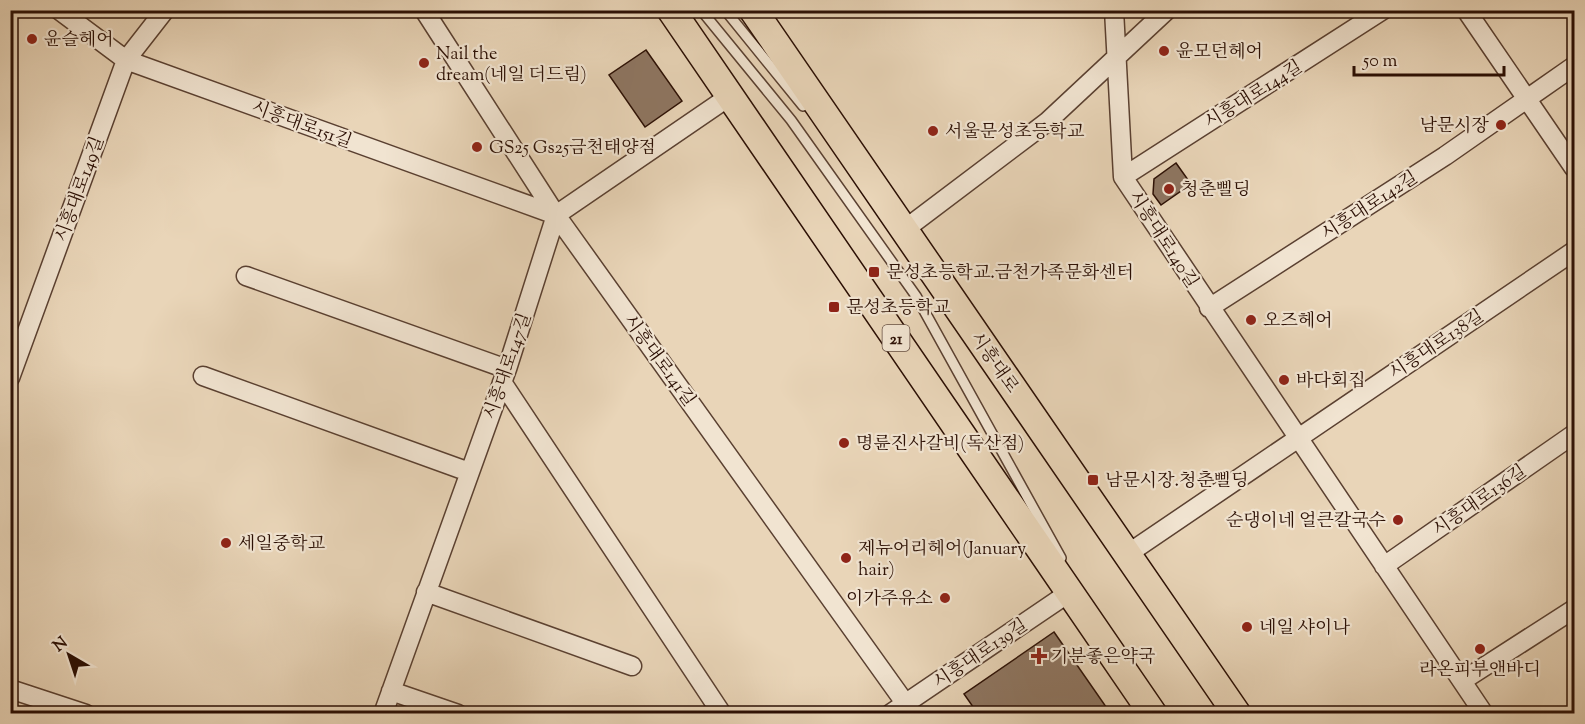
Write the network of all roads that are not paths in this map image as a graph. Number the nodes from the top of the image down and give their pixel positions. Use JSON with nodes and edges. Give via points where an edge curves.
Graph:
{"nodes":[{"id":1,"x":59,"y":10,"type":"edge"},
{"id":2,"x":165,"y":10,"type":"edge"},
{"id":3,"x":424,"y":10,"type":"edge"},
{"id":4,"x":671,"y":10,"type":"edge"},
{"id":5,"x":701,"y":10,"type":"edge"},
{"id":6,"x":724,"y":10,"type":"edge"},
{"id":7,"x":753,"y":10,"type":"edge"},
{"id":8,"x":1114,"y":10,"type":"edge"},
{"id":9,"x":1167,"y":10,"type":"edge"},
{"id":10,"x":1383,"y":10,"type":"edge"},
{"id":11,"x":1466,"y":10,"type":"edge"},
{"id":12,"x":1115,"y":57,"type":"junction"},
{"id":13,"x":126,"y":60,"type":"junction"},
{"id":14,"x":1575,"y":66,"type":"edge"},
{"id":15,"x":730,"y":96,"type":"junction"},
{"id":16,"x":1527,"y":99,"type":"junction"},
{"id":17,"x":807,"y":110,"type":"dead end"},
{"id":18,"x":815,"y":119,"type":"dead end"},
{"id":19,"x":1575,"y":168,"type":"edge"},
{"id":20,"x":1123,"y":177,"type":"junction"},
{"id":21,"x":556,"y":215,"type":"junction"},
{"id":22,"x":897,"y":220,"type":"junction"},
{"id":23,"x":1575,"y":251,"type":"edge"},
{"id":24,"x":246,"y":276,"type":"dead end"},
{"id":25,"x":1209,"y":308,"type":"junction"},
{"id":26,"x":12,"y":368,"type":"edge"},
{"id":27,"x":504,"y":375,"type":"junction"},
{"id":28,"x":203,"y":376,"type":"dead end"},
{"id":29,"x":1575,"y":434,"type":"edge"},
{"id":30,"x":1299,"y":438,"type":"junction"},
{"id":31,"x":470,"y":472,"type":"junction"},
{"id":32,"x":1129,"y":553,"type":"junction"},
{"id":33,"x":1064,"y":563,"type":"dead end"},
{"id":34,"x":1384,"y":566,"type":"junction"},
{"id":35,"x":1070,"y":582,"type":"junction"},
{"id":36,"x":426,"y":592,"type":"junction"},
{"id":37,"x":1575,"y":609,"type":"edge"},
{"id":38,"x":632,"y":666,"type":"dead end"},
{"id":39,"x":1462,"y":681,"type":"junction"},
{"id":40,"x":10,"y":689,"type":"edge"},
{"id":41,"x":391,"y":691,"type":"junction"},
{"id":42,"x":910,"y":708,"type":"edge"},
{"id":43,"x":86,"y":714,"type":"edge"},
{"id":44,"x":383,"y":714,"type":"edge"},
{"id":45,"x":458,"y":714,"type":"edge"},
{"id":46,"x":722,"y":714,"type":"edge"},
{"id":47,"x":890,"y":714,"type":"edge"},
{"id":48,"x":1153,"y":714,"type":"edge"},
{"id":49,"x":1237,"y":714,"type":"edge"},
{"id":50,"x":1484,"y":714,"type":"edge"}],
"edges":[{"from":1,"to":13,"type":"street","name":"시흥대로151길"},
{"from":2,"to":13,"type":"street","name":"시흥대로149길"},
{"from":3,"to":21,"type":"street","name":"시흥대로141길"},
{"from":4,"to":15,"type":"main road","number":"21"},
{"from":5,"to":33,"type":"lane","via":[[791,120],[916,296]]},
{"from":6,"to":17,"type":"lane"},
{"from":7,"to":22,"type":"main road","name":"시흥대로"},
{"from":8,"to":12,"type":"street","name":"시흥대로140길"},
{"from":9,"to":12,"type":"street"},
{"from":10,"to":20,"type":"street","name":"시흥대로144길"},
{"from":11,"to":16,"type":"street"},
{"from":12,"to":20,"type":"street","name":"시흥대로140길"},
{"from":12,"to":22,"type":"street","via":[[1047,122]]},
{"from":13,"to":21,"type":"street","name":"시흥대로151길"},
{"from":13,"to":26,"type":"street","name":"시흥대로149길"},
{"from":14,"to":16,"type":"street","name":"시흥대로142길"},
{"from":15,"to":21,"type":"street"},
{"from":15,"to":35,"type":"main road","number":"21"},
{"from":16,"to":19,"type":"street"},
{"from":16,"to":25,"type":"street","name":"시흥대로142길"},
{"from":18,"to":22,"type":"lane"},
{"from":20,"to":25,"type":"street","name":"시흥대로140길"},
{"from":21,"to":27,"type":"street","name":"시흥대로147길"},
{"from":21,"to":42,"type":"street","name":"시흥대로141길"},
{"from":22,"to":32,"type":"main road","name":"시흥대로"},
{"from":23,"to":30,"type":"street","name":"시흥대로138길"},
{"from":24,"to":27,"type":"street"},
{"from":25,"to":30,"type":"street","name":"시흥대로140길"},
{"from":27,"to":31,"type":"street","name":"시흥대로147길"},
{"from":27,"to":46,"type":"street"},
{"from":28,"to":31,"type":"street"},
{"from":29,"to":34,"type":"street","name":"시흥대로136길"},
{"from":30,"to":32,"type":"street","name":"시흥대로138길"},
{"from":30,"to":34,"type":"street"},
{"from":31,"to":36,"type":"street","name":"시흥대로147길"},
{"from":32,"to":49,"type":"main road","name":"시흥대로"},
{"from":34,"to":39,"type":"street"},
{"from":35,"to":42,"type":"street","name":"시흥대로139길"},
{"from":35,"to":48,"type":"main road","number":"21"},
{"from":36,"to":38,"type":"street"},
{"from":36,"to":41,"type":"street","name":"시흥대로147길"},
{"from":37,"to":39,"type":"street"},
{"from":39,"to":50,"type":"street"},
{"from":40,"to":43,"type":"street"},
{"from":41,"to":44,"type":"street","name":"시흥대로147길"},
{"from":41,"to":45,"type":"street"},
{"from":42,"to":47,"type":"street","name":"시흥대로139길"}]}
